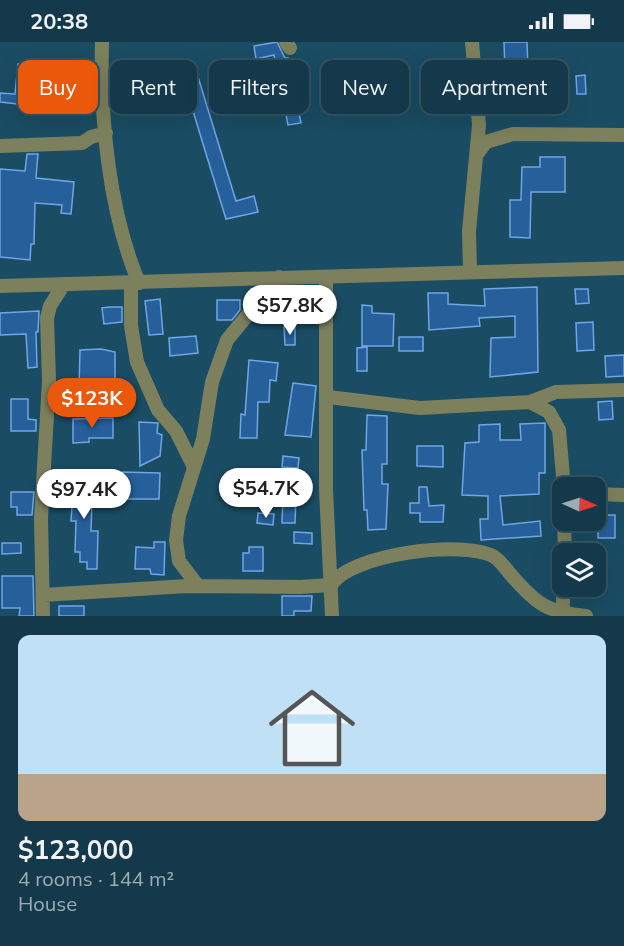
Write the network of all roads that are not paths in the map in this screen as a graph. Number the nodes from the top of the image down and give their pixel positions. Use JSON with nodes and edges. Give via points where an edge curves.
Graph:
{"nodes":[{"id":1,"x":102,"y":42,"type":"edge"},
{"id":2,"x":472,"y":42,"type":"edge"},
{"id":3,"x":106,"y":133,"type":"junction"},
{"id":4,"x":624,"y":135,"type":"edge"},
{"id":5,"x":0,"y":146,"type":"edge"},
{"id":6,"x":478,"y":153,"type":"junction"},
{"id":7,"x":624,"y":268,"type":"edge"},
{"id":8,"x":470,"y":271,"type":"junction"},
{"id":9,"x":279,"y":277,"type":"junction"},
{"id":10,"x":326,"y":277,"type":"junction"},
{"id":11,"x":135,"y":283,"type":"junction"},
{"id":12,"x":64,"y":284,"type":"junction"},
{"id":13,"x":0,"y":286,"type":"edge"},
{"id":14,"x":624,"y":390,"type":"edge"},
{"id":15,"x":328,"y":397,"type":"junction"},
{"id":16,"x":530,"y":402,"type":"junction"},
{"id":17,"x":194,"y":467,"type":"junction"},
{"id":18,"x":563,"y":477,"type":"edge"},
{"id":19,"x":606,"y":494,"type":"edge"},
{"id":20,"x":624,"y":495,"type":"edge"},
{"id":21,"x":331,"y":585,"type":"junction"},
{"id":22,"x":198,"y":586,"type":"junction"},
{"id":23,"x":43,"y":595,"type":"junction"},
{"id":24,"x":563,"y":597,"type":"edge"},
{"id":25,"x":562,"y":615,"type":"edge"},
{"id":26,"x":43,"y":616,"type":"edge"},
{"id":27,"x":332,"y":616,"type":"edge"},
{"id":28,"x":586,"y":616,"type":"edge"}],
"edges":[{"from":1,"to":3,"type":"street"},
{"from":2,"to":6,"type":"street"},
{"from":3,"to":5,"type":"street","via":[[82,143]]},
{"from":3,"to":11,"type":"street","via":[[122,234]]},
{"from":4,"to":6,"type":"street","via":[[513,134],[486,142]]},
{"from":6,"to":8,"type":"street","via":[[471,201]]},
{"from":7,"to":8,"type":"street"},
{"from":8,"to":10,"type":"street"},
{"from":9,"to":10,"type":"street"},
{"from":9,"to":11,"type":"street"},
{"from":9,"to":17,"type":"street","via":[[227,340],[212,382],[203,439]]},
{"from":10,"to":15,"type":"street"},
{"from":11,"to":12,"type":"street"},
{"from":11,"to":17,"type":"street","via":[[131,326],[137,362],[158,410],[176,431]]},
{"from":12,"to":13,"type":"street"},
{"from":12,"to":23,"type":"street","via":[[47,318],[50,362],[41,518]]},
{"from":14,"to":16,"type":"street","via":[[556,392]]},
{"from":15,"to":16,"type":"street","via":[[420,408]]},
{"from":15,"to":21,"type":"street","via":[[326,489]]},
{"from":16,"to":18,"type":"street","via":[[549,412],[559,430]]},
{"from":17,"to":22,"type":"street","via":[[176,540],[178,561]]},
{"from":19,"to":20,"type":"street"},
{"from":21,"to":22,"type":"street"},
{"from":21,"to":25,"type":"street","via":[[337,575],[393,556],[427,551],[484,552],[496,557],[522,588],[549,610]]},
{"from":21,"to":27,"type":"street"},
{"from":22,"to":23,"type":"street"},
{"from":23,"to":26,"type":"street"},
{"from":24,"to":25,"type":"street"},
{"from":25,"to":28,"type":"street"}]}
